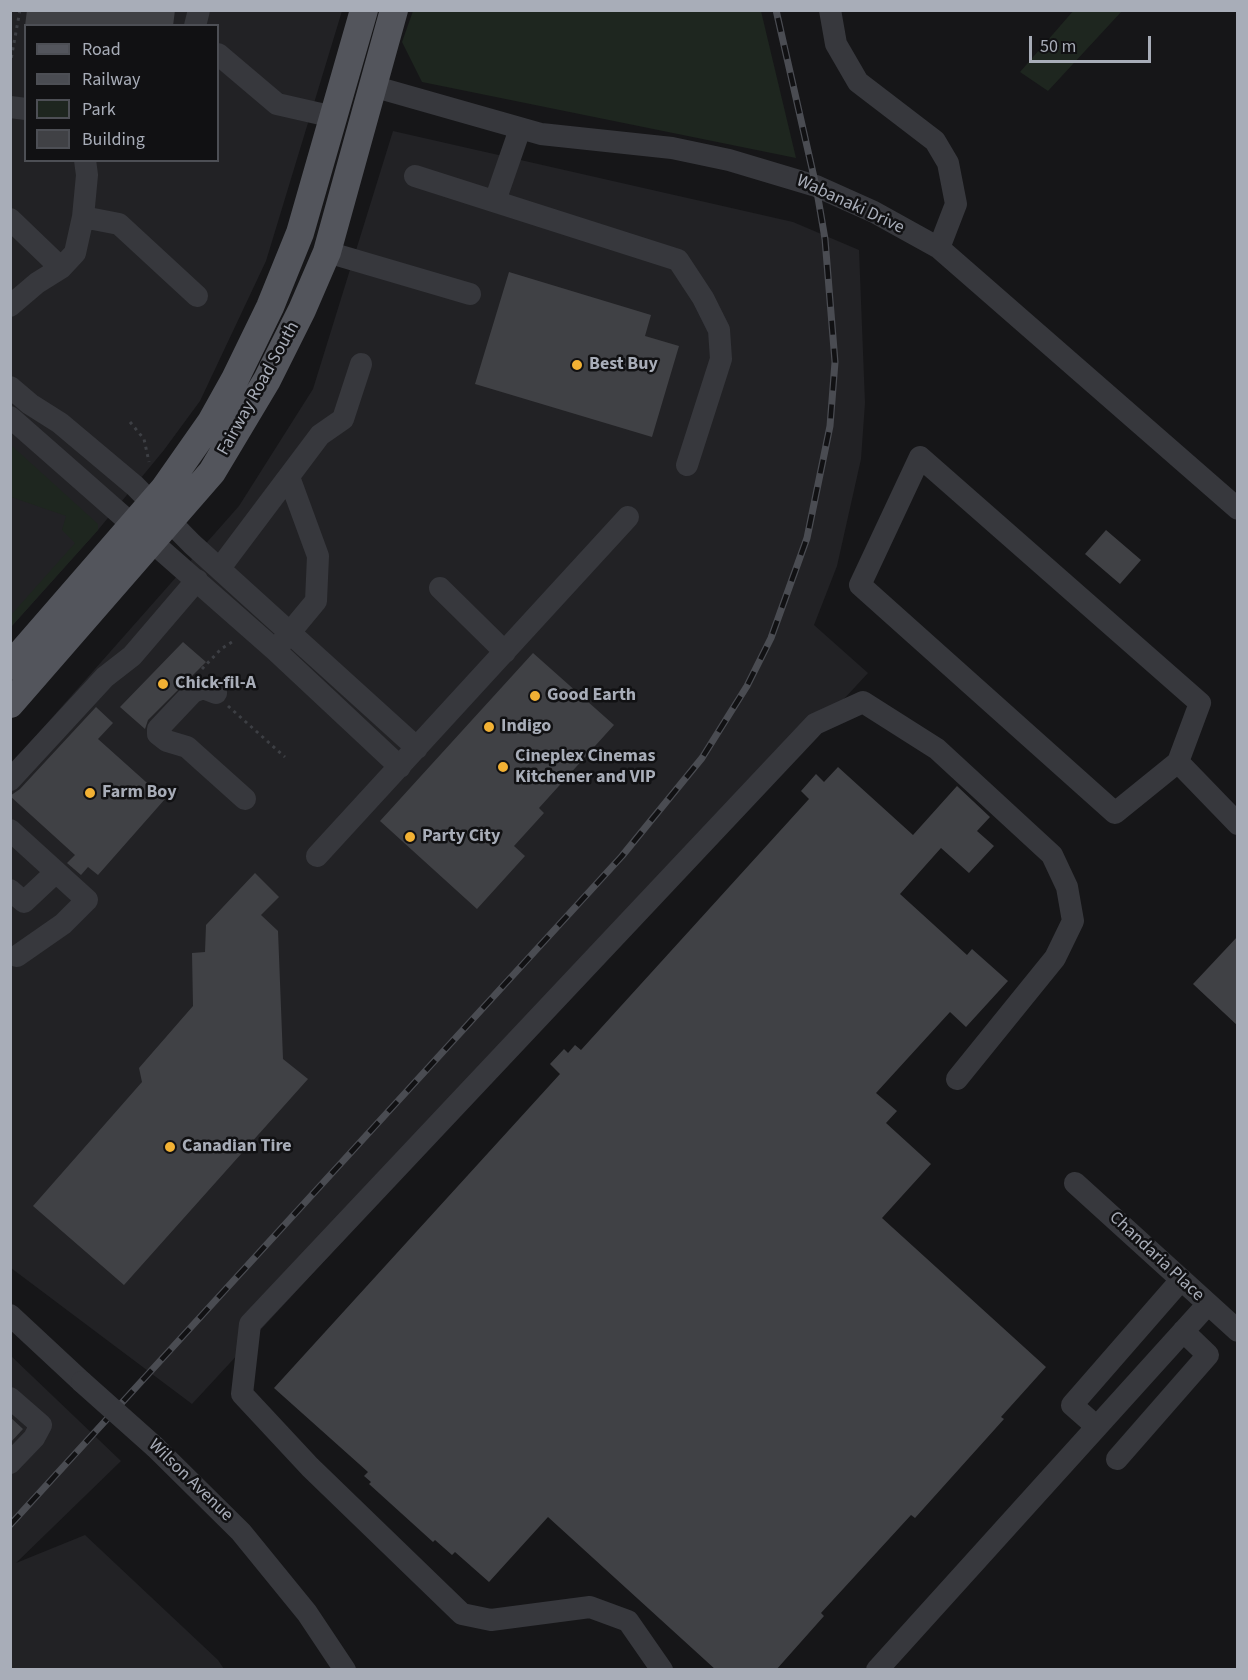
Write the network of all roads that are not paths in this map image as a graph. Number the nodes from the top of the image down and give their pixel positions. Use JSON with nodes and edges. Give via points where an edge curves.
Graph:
{"nodes":[{"id":1,"x":364,"y":10,"type":"edge"},
{"id":2,"x":394,"y":10,"type":"edge"},
{"id":3,"x":830,"y":10,"type":"edge"},
{"id":4,"x":219,"y":55,"type":"edge"},
{"id":5,"x":372,"y":86,"type":"junction"},
{"id":6,"x":334,"y":117,"type":"junction"},
{"id":7,"x":520,"y":129,"type":"junction"},
{"id":8,"x":85,"y":162,"type":"edge"},
{"id":9,"x":415,"y":176,"type":"dead end"},
{"id":10,"x":495,"y":201,"type":"junction"},
{"id":11,"x":83,"y":217,"type":"junction"},
{"id":12,"x":10,"y":219,"type":"edge"},
{"id":13,"x":939,"y":248,"type":"junction"},
{"id":14,"x":327,"y":252,"type":"junction"},
{"id":15,"x":61,"y":268,"type":"junction"},
{"id":16,"x":470,"y":294,"type":"dead end"},
{"id":17,"x":197,"y":296,"type":"dead end"},
{"id":18,"x":10,"y":306,"type":"edge"},
{"id":19,"x":361,"y":364,"type":"dead end"},
{"id":20,"x":10,"y":387,"type":"edge"},
{"id":21,"x":10,"y":417,"type":"edge"},
{"id":22,"x":687,"y":465,"type":"dead end"},
{"id":23,"x":289,"y":477,"type":"junction"},
{"id":24,"x":1238,"y":509,"type":"edge"},
{"id":25,"x":161,"y":512,"type":"junction"},
{"id":26,"x":628,"y":518,"type":"dead end"},
{"id":27,"x":141,"y":534,"type":"junction"},
{"id":28,"x":220,"y":568,"type":"junction"},
{"id":29,"x":197,"y":580,"type":"junction"},
{"id":30,"x":440,"y":588,"type":"dead end"},
{"id":31,"x":291,"y":633,"type":"junction"},
{"id":32,"x":275,"y":650,"type":"junction"},
{"id":33,"x":505,"y":652,"type":"junction"},
{"id":34,"x":10,"y":666,"type":"edge"},
{"id":35,"x":216,"y":693,"type":"dead end"},
{"id":36,"x":10,"y":704,"type":"edge"},
{"id":37,"x":417,"y":748,"type":"junction"},
{"id":38,"x":1178,"y":762,"type":"junction"},
{"id":39,"x":400,"y":767,"type":"junction"},
{"id":40,"x":10,"y":780,"type":"edge"},
{"id":41,"x":242,"y":803,"type":"dead end"},
{"id":42,"x":1238,"y":824,"type":"edge"},
{"id":43,"x":10,"y":830,"type":"edge"},
{"id":44,"x":317,"y":856,"type":"dead end"},
{"id":45,"x":56,"y":872,"type":"junction"},
{"id":46,"x":10,"y":890,"type":"edge"},
{"id":47,"x":13,"y":956,"type":"edge"},
{"id":48,"x":957,"y":1079,"type":"dead end"},
{"id":49,"x":1075,"y":1183,"type":"dead end"},
{"id":50,"x":1182,"y":1280,"type":"junction"},
{"id":51,"x":1208,"y":1304,"type":"junction"},
{"id":52,"x":10,"y":1315,"type":"edge"},
{"id":53,"x":1183,"y":1331,"type":"junction"},
{"id":54,"x":1238,"y":1331,"type":"edge"},
{"id":55,"x":10,"y":1398,"type":"edge"},
{"id":56,"x":1097,"y":1427,"type":"junction"},
{"id":57,"x":1117,"y":1459,"type":"dead end"},
{"id":58,"x":10,"y":1463,"type":"edge"},
{"id":59,"x":345,"y":1670,"type":"edge"},
{"id":60,"x":662,"y":1670,"type":"edge"},
{"id":61,"x":877,"y":1670,"type":"edge"}],
"edges":[{"from":1,"to":6,"type":"main road","name":"Fairway Road South"},
{"from":2,"to":5,"type":"main road","name":"Fairway Road South"},
{"from":3,"to":13,"type":"street","via":[[836,44],[858,82],[935,141],[948,163],[956,204]]},
{"from":4,"to":6,"type":"street","via":[[277,104]]},
{"from":5,"to":7,"type":"street","name":"Wabanaki Drive"},
{"from":5,"to":14,"type":"main road","name":"Fairway Road South"},
{"from":6,"to":25,"type":"main road","name":"Fairway Road South","via":[[300,233],[270,307]]},
{"from":7,"to":10,"type":"street"},
{"from":7,"to":13,"type":"street","name":"Wabanaki Drive","via":[[672,148],[784,176],[874,212]]},
{"from":8,"to":11,"type":"street"},
{"from":9,"to":10,"type":"street"},
{"from":10,"to":22,"type":"street","via":[[678,260],[718,330],[722,359]]},
{"from":11,"to":15,"type":"street","via":[[75,253]]},
{"from":11,"to":17,"type":"street","via":[[119,224]]},
{"from":12,"to":15,"type":"street"},
{"from":13,"to":24,"type":"street","name":"Wabanaki Drive"},
{"from":14,"to":16,"type":"street"},
{"from":14,"to":25,"type":"main road","name":"Fairway Road South","via":[[242,426],[212,472]]},
{"from":15,"to":18,"type":"street"},
{"from":19,"to":23,"type":"street","via":[[343,419],[320,435]]},
{"from":20,"to":25,"type":"street","via":[[60,423]]},
{"from":21,"to":27,"type":"street"},
{"from":23,"to":28,"type":"street"},
{"from":23,"to":31,"type":"street","via":[[318,556],[316,600]]},
{"from":25,"to":27,"type":"main road","name":"Fairway Road South"},
{"from":25,"to":28,"type":"street"},
{"from":26,"to":33,"type":"street"},
{"from":27,"to":29,"type":"street"},
{"from":27,"to":34,"type":"main road","name":"Fairway Road South"},
{"from":27,"to":36,"type":"main road","name":"Fairway Road South"},
{"from":28,"to":31,"type":"street"},
{"from":29,"to":32,"type":"street"},
{"from":29,"to":40,"type":"street","via":[[132,656],[105,677]]},
{"from":30,"to":33,"type":"street"},
{"from":31,"to":32,"type":"street"},
{"from":31,"to":37,"type":"street"},
{"from":32,"to":39,"type":"street"},
{"from":33,"to":37,"type":"street"},
{"from":35,"to":41,"type":"street","via":[[203,688],[187,696],[158,729],[158,734],[187,747]]},
{"from":37,"to":39,"type":"street"},
{"from":38,"to":38,"type":"street","via":[[1200,703],[920,457],[860,585],[1115,813]]},
{"from":38,"to":42,"type":"street"},
{"from":39,"to":44,"type":"street"},
{"from":43,"to":45,"type":"street"},
{"from":45,"to":46,"type":"street","via":[[24,902]]},
{"from":45,"to":47,"type":"street","via":[[87,900],[63,924]]},
{"from":48,"to":60,"type":"street","via":[[1055,958],[1072,921],[1067,887],[1052,855],[937,749],[863,702],[815,724],[250,1324],[242,1394],[310,1467],[462,1614],[490,1620],[590,1607],[628,1621]]},
{"from":49,"to":50,"type":"street","name":"Chandaria Place"},
{"from":50,"to":51,"type":"street","name":"Chandaria Place"},
{"from":50,"to":56,"type":"street","via":[[1072,1406]]},
{"from":51,"to":53,"type":"street"},
{"from":51,"to":54,"type":"street","name":"Chandaria Place"},
{"from":52,"to":59,"type":"street","name":"Wilson Avenue","bridge":true,"via":[[155,1447],[241,1532],[307,1612]]},
{"from":53,"to":56,"type":"street"},
{"from":53,"to":57,"type":"street","via":[[1208,1355]]},
{"from":55,"to":58,"type":"street","via":[[41,1425]]},
{"from":56,"to":61,"type":"street"}]}
